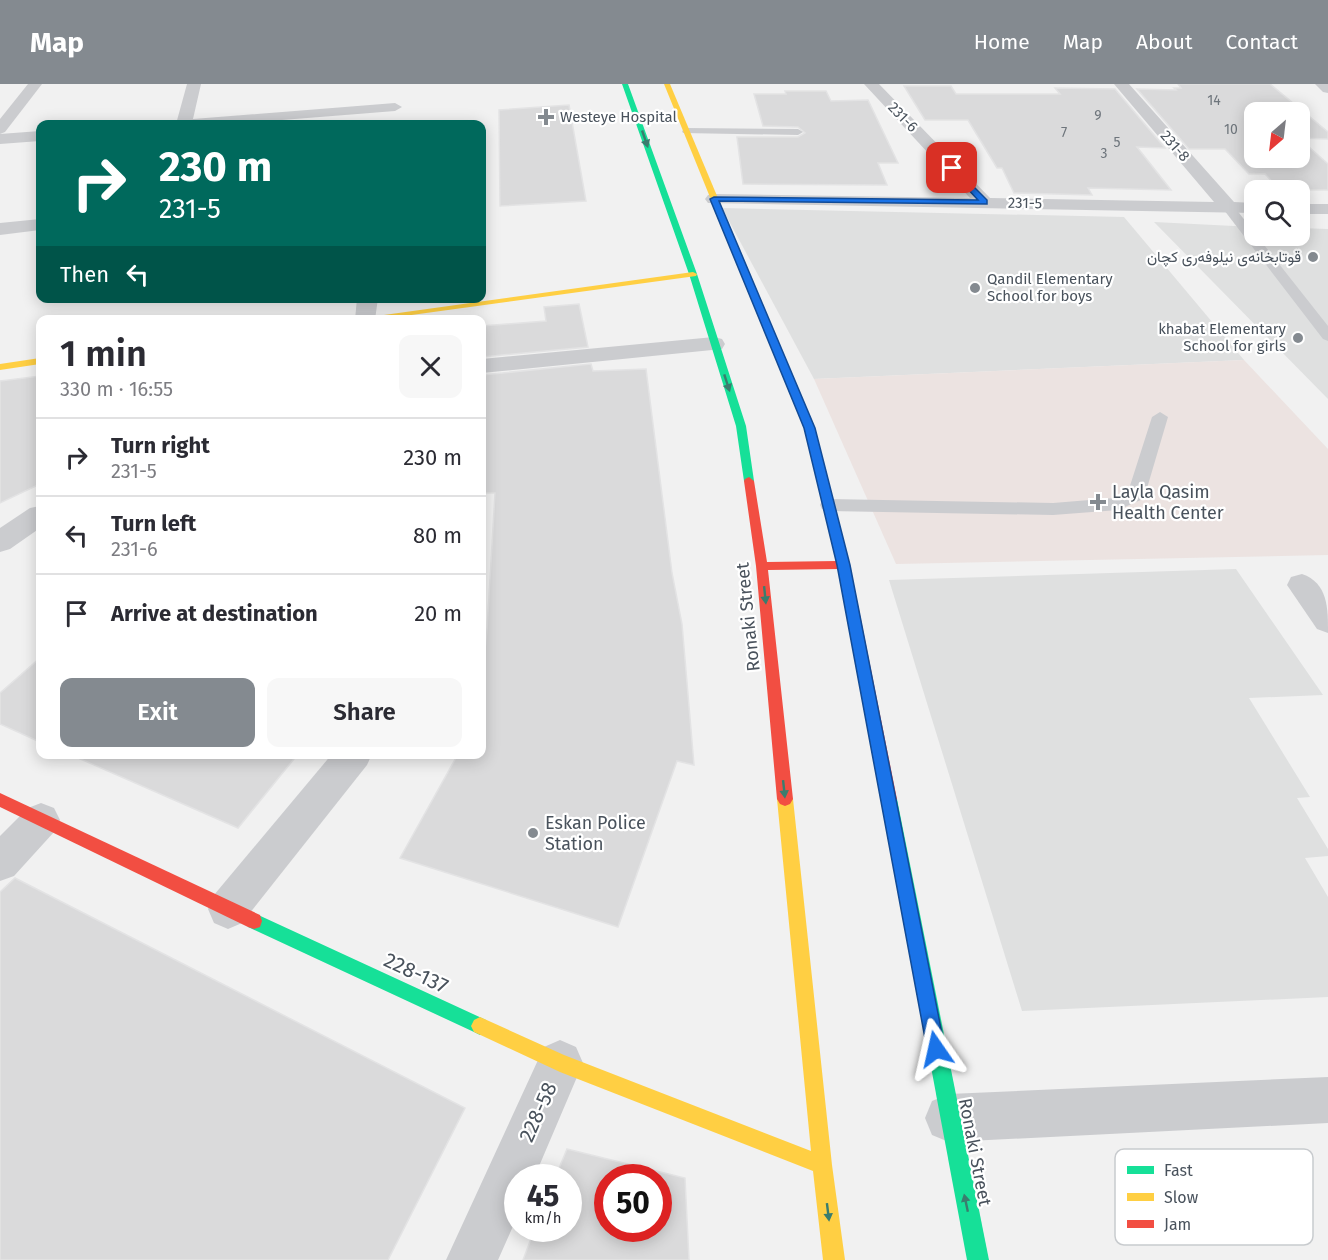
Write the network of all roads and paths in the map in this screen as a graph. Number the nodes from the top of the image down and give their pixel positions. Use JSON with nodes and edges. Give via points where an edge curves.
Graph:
{"nodes":[{"id":1,"x":35,"y":84,"type":"edge"},
{"id":2,"x":194,"y":84,"type":"edge"},
{"id":3,"x":625,"y":84,"type":"edge"},
{"id":4,"x":667,"y":84,"type":"edge"},
{"id":5,"x":871,"y":84,"type":"edge"},
{"id":6,"x":1121,"y":84,"type":"edge"},
{"id":7,"x":1322,"y":84,"type":"edge"},
{"id":8,"x":1328,"y":89,"type":"edge"},
{"id":9,"x":185,"y":120,"type":"edge"},
{"id":10,"x":223,"y":120,"type":"edge"},
{"id":11,"x":393,"y":120,"type":"edge"},
{"id":12,"x":0,"y":129,"type":"edge"},
{"id":13,"x":687,"y":131,"type":"junction"},
{"id":14,"x":798,"y":132,"type":"dead end"},
{"id":15,"x":36,"y":136,"type":"edge"},
{"id":16,"x":0,"y":139,"type":"edge"},
{"id":17,"x":714,"y":199,"type":"junction"},
{"id":18,"x":984,"y":202,"type":"junction"},
{"id":19,"x":1228,"y":207,"type":"junction"},
{"id":20,"x":1244,"y":208,"type":"edge"},
{"id":21,"x":1310,"y":209,"type":"edge"},
{"id":22,"x":1328,"y":209,"type":"edge"},
{"id":23,"x":36,"y":225,"type":"edge"},
{"id":24,"x":0,"y":229,"type":"edge"},
{"id":25,"x":693,"y":274,"type":"junction"},
{"id":26,"x":486,"y":298,"type":"edge"},
{"id":27,"x":440,"y":303,"type":"edge"},
{"id":28,"x":362,"y":312,"type":"edge"},
{"id":29,"x":1328,"y":336,"type":"edge"},
{"id":30,"x":714,"y":344,"type":"junction"},
{"id":31,"x":36,"y":362,"type":"edge"},
{"id":32,"x":0,"y":366,"type":"edge"},
{"id":33,"x":486,"y":366,"type":"edge"},
{"id":34,"x":1160,"y":417,"type":"dead end"},
{"id":35,"x":829,"y":505,"type":"junction"},
{"id":36,"x":36,"y":517,"type":"edge"},
{"id":37,"x":0,"y":542,"type":"edge"},
{"id":38,"x":844,"y":565,"type":"junction"},
{"id":39,"x":762,"y":566,"type":"junction"},
{"id":40,"x":1302,"y":585,"type":"dead end"},
{"id":41,"x":1328,"y":621,"type":"edge"},
{"id":42,"x":350,"y":759,"type":"edge"},
{"id":43,"x":0,"y":800,"type":"edge"},
{"id":44,"x":41,"y":820,"type":"junction"},
{"id":45,"x":0,"y":863,"type":"edge"},
{"id":46,"x":228,"y":909,"type":"junction"},
{"id":47,"x":560,"y":1063,"type":"junction"},
{"id":48,"x":1328,"y":1100,"type":"edge"},
{"id":49,"x":949,"y":1118,"type":"junction"},
{"id":50,"x":822,"y":1165,"type":"junction"},
{"id":51,"x":472,"y":1260,"type":"edge"},
{"id":52,"x":834,"y":1260,"type":"edge"},
{"id":53,"x":978,"y":1260,"type":"edge"}],
"edges":[{"from":1,"to":12,"type":"street"},
{"from":2,"to":9,"type":"street"},
{"from":3,"to":25,"type":"main road","name":"Ronaki Street","one_way":true},
{"from":4,"to":13,"type":"main road","name":"Ronaki Street"},
{"from":5,"to":18,"type":"street","name":"231-6"},
{"from":6,"to":19,"type":"street","name":"231-8"},
{"from":7,"to":8,"type":"street"},
{"from":10,"to":11,"type":"street","via":[[396,102]]},
{"from":13,"to":14,"type":"lane"},
{"from":13,"to":17,"type":"main road","name":"Ronaki Street"},
{"from":15,"to":16,"type":"street"},
{"from":17,"to":18,"type":"street","name":"231-5"},
{"from":17,"to":35,"type":"main road","name":"Ronaki Street","via":[[810,428]]},
{"from":18,"to":19,"type":"street","name":"231-5"},
{"from":19,"to":20,"type":"street","name":"231-5"},
{"from":19,"to":29,"type":"lane"},
{"from":21,"to":22,"type":"street"},
{"from":23,"to":24,"type":"street"},
{"from":25,"to":26,"type":"main road"},
{"from":25,"to":30,"type":"main road","name":"Ronaki Street"},
{"from":27,"to":28,"type":"main road"},
{"from":30,"to":33,"type":"street"},
{"from":30,"to":39,"type":"main road","name":"Ronaki Street","one_way":true,"via":[[741,426]]},
{"from":31,"to":32,"type":"main road"},
{"from":34,"to":35,"type":"lane","via":[[1136,495],[1118,504],[1053,509]]},
{"from":35,"to":38,"type":"main road","name":"Ronaki Street"},
{"from":36,"to":37,"type":"street"},
{"from":38,"to":39,"type":"main road"},
{"from":38,"to":49,"type":"main road","name":"Ronaki Street"},
{"from":39,"to":50,"type":"main road","name":"Ronaki Street","one_way":true},
{"from":40,"to":41,"type":"street"},
{"from":42,"to":46,"type":"street"},
{"from":43,"to":44,"type":"main road","name":"228-137"},
{"from":44,"to":45,"type":"street"},
{"from":44,"to":46,"type":"main road","name":"228-137"},
{"from":46,"to":47,"type":"main road","name":"228-137"},
{"from":47,"to":50,"type":"main road","name":"228-137"},
{"from":47,"to":51,"type":"street","name":"228-58"},
{"from":48,"to":49,"type":"street"},
{"from":53,"to":49,"type":"main road","name":"Ronaki Street","one_way":true},
{"from":50,"to":52,"type":"main road","name":"Ronaki Street","one_way":true}]}
